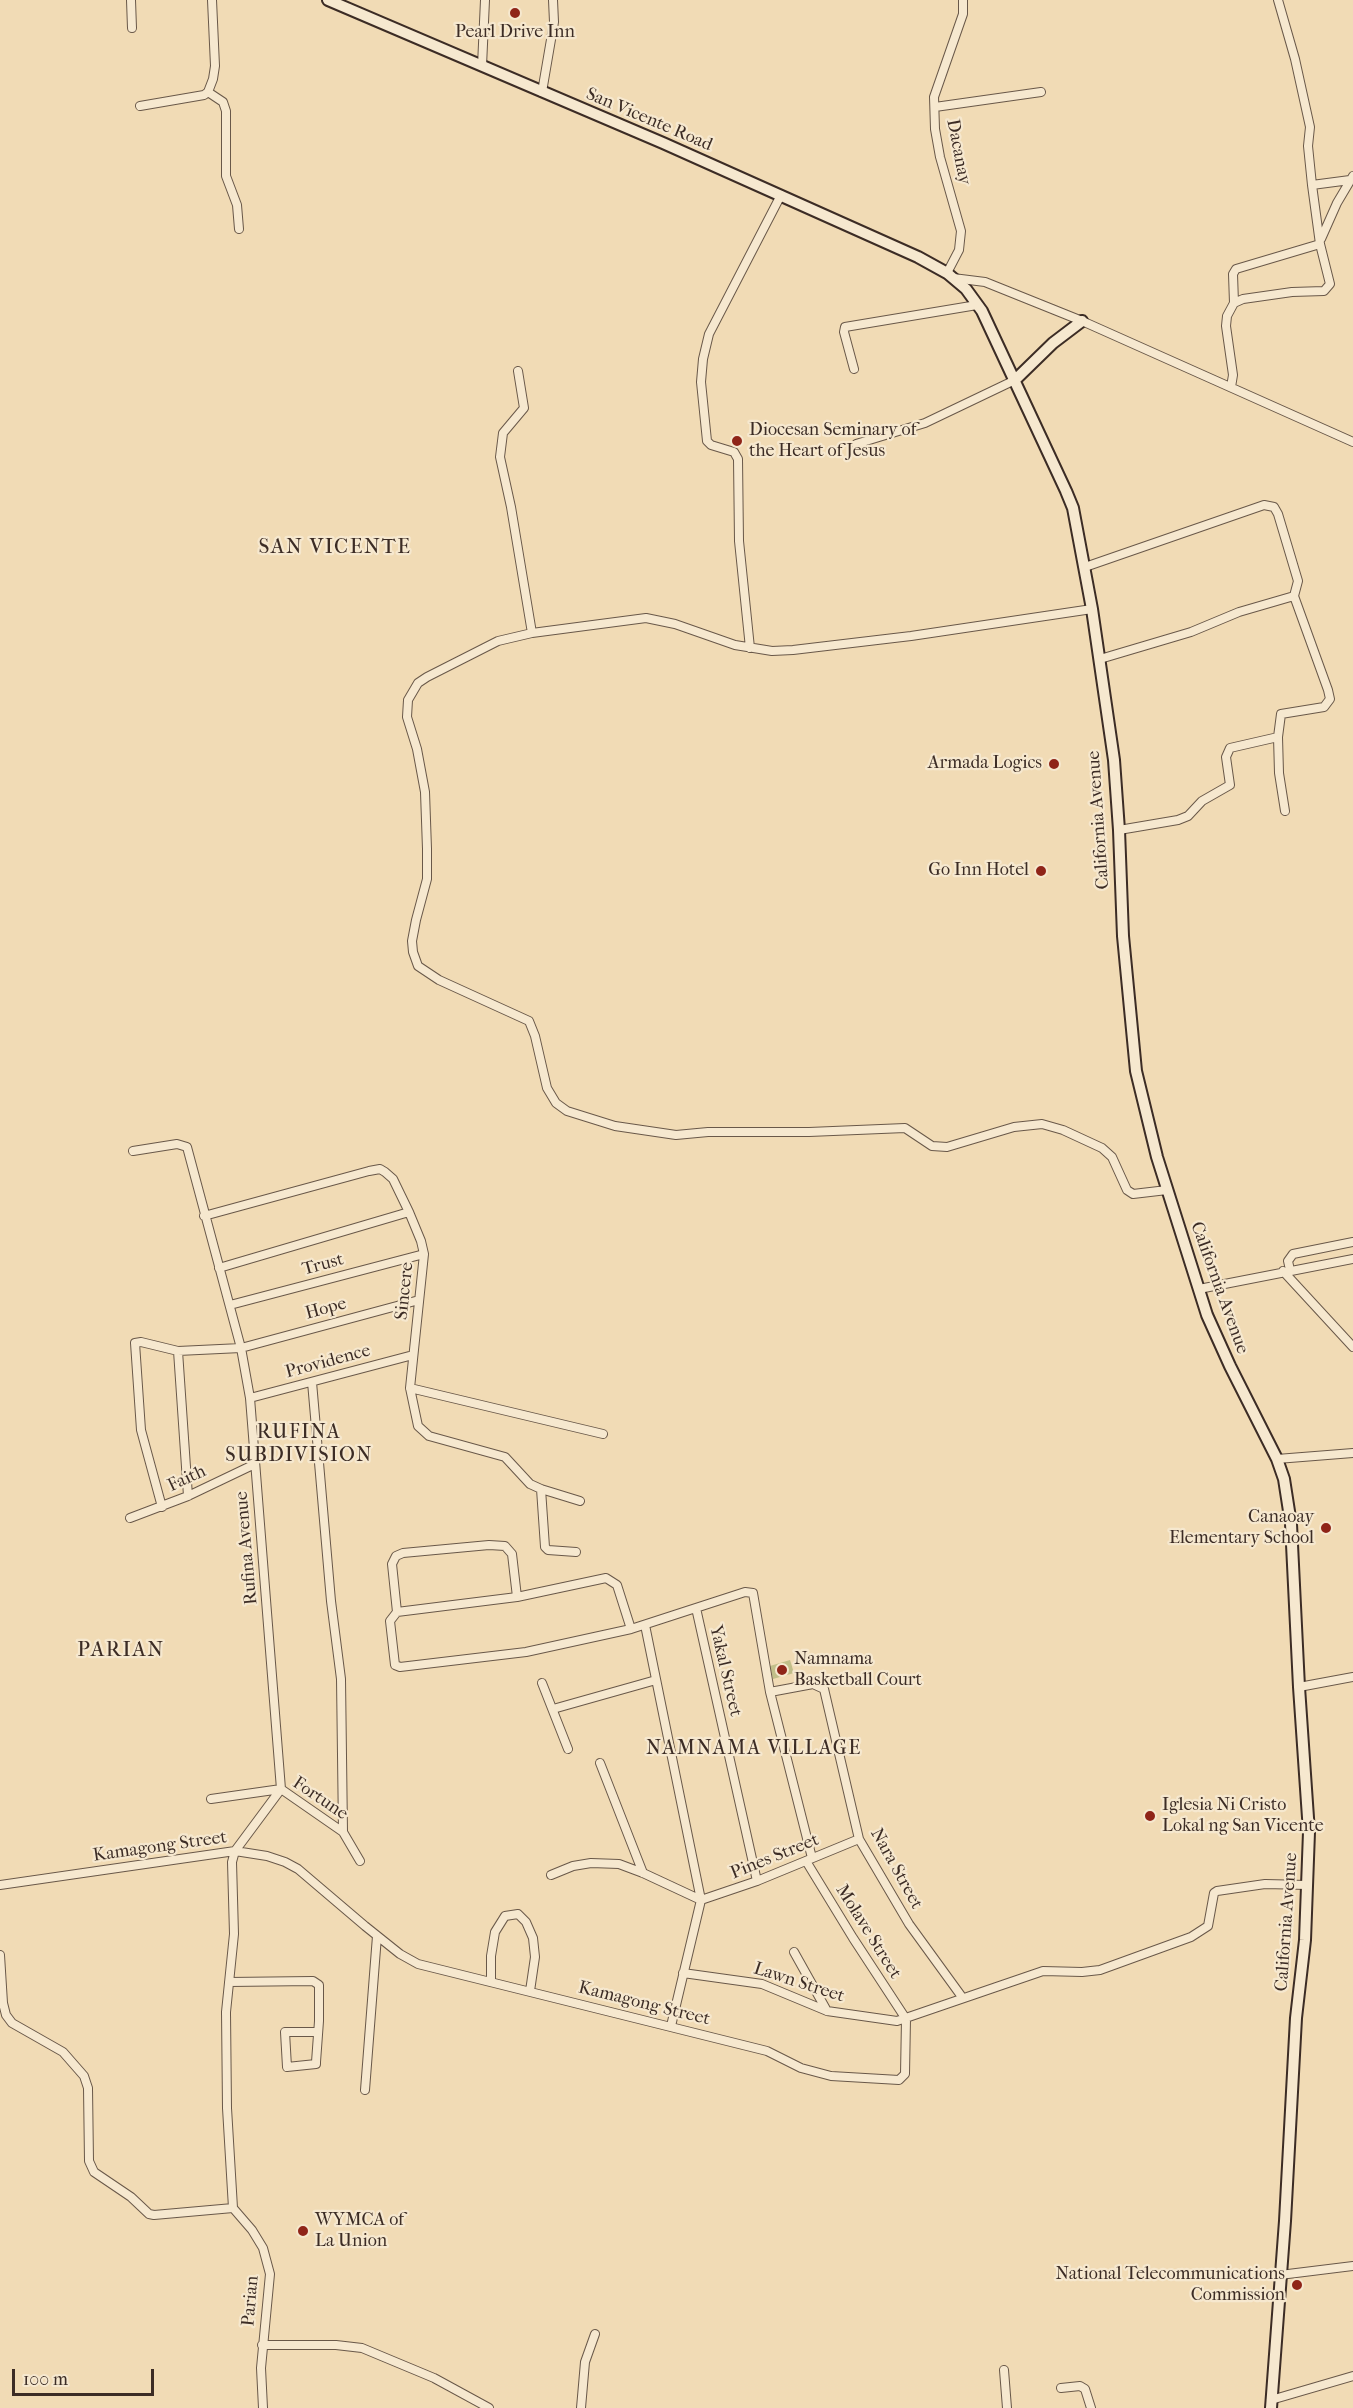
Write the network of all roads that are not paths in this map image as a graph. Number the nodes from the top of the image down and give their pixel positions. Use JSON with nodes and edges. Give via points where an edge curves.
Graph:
{"nodes":[{"id":1,"x":131,"y":0,"type":"edge"},
{"id":2,"x":212,"y":0,"type":"edge"},
{"id":3,"x":328,"y":0,"type":"edge"},
{"id":4,"x":485,"y":0,"type":"edge"},
{"id":5,"x":553,"y":0,"type":"edge"},
{"id":6,"x":963,"y":0,"type":"edge"},
{"id":7,"x":1278,"y":0,"type":"edge"},
{"id":8,"x":132,"y":28,"type":"dead end"},
{"id":9,"x":482,"y":66,"type":"junction"},
{"id":10,"x":208,"y":92,"type":"junction"},
{"id":11,"x":542,"y":92,"type":"junction"},
{"id":12,"x":1041,"y":92,"type":"dead end"},
{"id":13,"x":140,"y":105,"type":"dead end"},
{"id":14,"x":934,"y":106,"type":"junction"},
{"id":15,"x":1352,"y":178,"type":"edge"},
{"id":16,"x":1312,"y":185,"type":"junction"},
{"id":17,"x":781,"y":195,"type":"junction"},
{"id":18,"x":239,"y":229,"type":"dead end"},
{"id":19,"x":1320,"y":244,"type":"junction"},
{"id":20,"x":950,"y":276,"type":"junction"},
{"id":21,"x":1234,"y":303,"type":"junction"},
{"id":22,"x":977,"y":305,"type":"junction"},
{"id":23,"x":1082,"y":321,"type":"junction"},
{"id":24,"x":855,"y":369,"type":"dead end"},
{"id":25,"x":518,"y":370,"type":"dead end"},
{"id":26,"x":1015,"y":380,"type":"junction"},
{"id":27,"x":1231,"y":387,"type":"junction"},
{"id":28,"x":1353,"y":442,"type":"edge"},
{"id":29,"x":856,"y":444,"type":"dead end"},
{"id":30,"x":1084,"y":567,"type":"junction"},
{"id":31,"x":1293,"y":596,"type":"junction"},
{"id":32,"x":1092,"y":609,"type":"junction"},
{"id":33,"x":532,"y":633,"type":"junction"},
{"id":34,"x":750,"y":648,"type":"junction"},
{"id":35,"x":1100,"y":659,"type":"junction"},
{"id":36,"x":1278,"y":737,"type":"junction"},
{"id":37,"x":1285,"y":811,"type":"dead end"},
{"id":38,"x":1119,"y":830,"type":"junction"},
{"id":39,"x":133,"y":1151,"type":"dead end"},
{"id":40,"x":1167,"y":1190,"type":"junction"},
{"id":41,"x":409,"y":1212,"type":"junction"},
{"id":42,"x":204,"y":1216,"type":"junction"},
{"id":43,"x":1353,"y":1242,"type":"edge"},
{"id":44,"x":424,"y":1254,"type":"junction"},
{"id":45,"x":1353,"y":1260,"type":"edge"},
{"id":46,"x":219,"y":1268,"type":"junction"},
{"id":47,"x":1287,"y":1271,"type":"junction"},
{"id":48,"x":1199,"y":1289,"type":"junction"},
{"id":49,"x":419,"y":1300,"type":"junction"},
{"id":50,"x":230,"y":1305,"type":"junction"},
{"id":51,"x":1353,"y":1347,"type":"edge"},
{"id":52,"x":241,"y":1348,"type":"junction"},
{"id":53,"x":178,"y":1351,"type":"junction"},
{"id":54,"x":413,"y":1355,"type":"junction"},
{"id":55,"x":312,"y":1382,"type":"junction"},
{"id":56,"x":410,"y":1388,"type":"junction"},
{"id":57,"x":250,"y":1398,"type":"junction"},
{"id":58,"x":603,"y":1434,"type":"dead end"},
{"id":59,"x":1353,"y":1453,"type":"edge"},
{"id":60,"x":1277,"y":1459,"type":"junction"},
{"id":61,"x":255,"y":1464,"type":"junction"},
{"id":62,"x":541,"y":1489,"type":"junction"},
{"id":63,"x":188,"y":1496,"type":"junction"},
{"id":64,"x":580,"y":1501,"type":"dead end"},
{"id":65,"x":162,"y":1507,"type":"junction"},
{"id":66,"x":130,"y":1518,"type":"dead end"},
{"id":67,"x":576,"y":1552,"type":"dead end"},
{"id":68,"x":517,"y":1597,"type":"junction"},
{"id":69,"x":696,"y":1608,"type":"junction"},
{"id":70,"x":397,"y":1612,"type":"junction"},
{"id":71,"x":645,"y":1625,"type":"junction"},
{"id":72,"x":631,"y":1629,"type":"junction"},
{"id":73,"x":1353,"y":1677,"type":"edge"},
{"id":74,"x":656,"y":1680,"type":"junction"},
{"id":75,"x":542,"y":1683,"type":"dead end"},
{"id":76,"x":1299,"y":1687,"type":"junction"},
{"id":77,"x":770,"y":1692,"type":"junction"},
{"id":78,"x":552,"y":1709,"type":"junction"},
{"id":79,"x":567,"y":1749,"type":"dead end"},
{"id":80,"x":600,"y":1763,"type":"dead end"},
{"id":81,"x":281,"y":1789,"type":"junction"},
{"id":82,"x":211,"y":1799,"type":"dead end"},
{"id":83,"x":344,"y":1832,"type":"junction"},
{"id":84,"x":859,"y":1839,"type":"junction"},
{"id":85,"x":235,"y":1851,"type":"junction"},
{"id":86,"x":809,"y":1859,"type":"junction"},
{"id":87,"x":360,"y":1861,"type":"dead end"},
{"id":88,"x":643,"y":1873,"type":"junction"},
{"id":89,"x":551,"y":1875,"type":"dead end"},
{"id":90,"x":757,"y":1881,"type":"junction"},
{"id":91,"x":0,"y":1885,"type":"edge"},
{"id":92,"x":1307,"y":1885,"type":"junction"},
{"id":93,"x":701,"y":1900,"type":"junction"},
{"id":94,"x":377,"y":1936,"type":"junction"},
{"id":95,"x":794,"y":1952,"type":"dead end"},
{"id":96,"x":0,"y":1955,"type":"edge"},
{"id":97,"x":683,"y":1973,"type":"junction"},
{"id":98,"x":229,"y":1982,"type":"junction"},
{"id":99,"x":491,"y":1982,"type":"junction"},
{"id":100,"x":530,"y":1991,"type":"junction"},
{"id":101,"x":962,"y":1997,"type":"junction"},
{"id":102,"x":827,"y":2011,"type":"junction"},
{"id":103,"x":906,"y":2019,"type":"junction"},
{"id":104,"x":671,"y":2026,"type":"junction"},
{"id":105,"x":318,"y":2032,"type":"junction"},
{"id":106,"x":365,"y":2090,"type":"dead end"},
{"id":107,"x":232,"y":2208,"type":"junction"},
{"id":108,"x":1353,"y":2266,"type":"edge"},
{"id":109,"x":1280,"y":2275,"type":"junction"},
{"id":110,"x":595,"y":2334,"type":"dead end"},
{"id":111,"x":262,"y":2345,"type":"junction"},
{"id":112,"x":1004,"y":2370,"type":"dead end"},
{"id":113,"x":1353,"y":2376,"type":"edge"},
{"id":114,"x":1061,"y":2388,"type":"dead end"},
{"id":115,"x":1271,"y":2404,"type":"edge"},
{"id":116,"x":263,"y":2408,"type":"edge"},
{"id":117,"x":489,"y":2408,"type":"edge"},
{"id":118,"x":581,"y":2408,"type":"edge"},
{"id":119,"x":1007,"y":2408,"type":"edge"},
{"id":120,"x":1091,"y":2408,"type":"edge"}],
"edges":[{"from":1,"to":8,"type":"street"},
{"from":2,"to":10,"type":"street","via":[[215,66]]},
{"from":3,"to":9,"type":"street","name":"San Vicente Road"},
{"from":4,"to":9,"type":"street"},
{"from":5,"to":11,"type":"street","via":[[554,22]]},
{"from":6,"to":14,"type":"street","name":"Dacanay","via":[[963,14]]},
{"from":7,"to":16,"type":"street","via":[[1310,127]]},
{"from":9,"to":11,"type":"street","name":"San Vicente Road"},
{"from":10,"to":13,"type":"street"},
{"from":10,"to":18,"type":"street","via":[[223,102],[226,111],[227,181],[237,205]]},
{"from":11,"to":17,"type":"street","name":"San Vicente Road"},
{"from":12,"to":14,"type":"street"},
{"from":14,"to":20,"type":"street","name":"Dacanay","via":[[940,157],[961,231]]},
{"from":15,"to":16,"type":"street"},
{"from":15,"to":19,"type":"street","via":[[1328,220]]},
{"from":16,"to":19,"type":"street"},
{"from":17,"to":20,"type":"street","name":"San Vicente Road","via":[[918,257]]},
{"from":17,"to":34,"type":"street","via":[[709,334],[702,370],[707,441],[711,446],[734,452],[738,459],[739,541]]},
{"from":19,"to":21,"type":"street","via":[[1236,270],[1232,280]]},
{"from":19,"to":21,"type":"street","via":[[1329,277],[1327,289]]},
{"from":20,"to":22,"type":"street","name":"California Avenue"},
{"from":20,"to":23,"type":"street","via":[[985,282]]},
{"from":21,"to":27,"type":"street","via":[[1226,326]]},
{"from":22,"to":24,"type":"street","via":[[845,327]]},
{"from":22,"to":26,"type":"street","name":"California Avenue"},
{"from":23,"to":26,"type":"street"},
{"from":23,"to":27,"type":"street"},
{"from":25,"to":33,"type":"street","via":[[524,408],[503,433],[500,457]]},
{"from":26,"to":29,"type":"street","via":[[925,423]]},
{"from":26,"to":30,"type":"street","name":"California Avenue","via":[[1073,508]]},
{"from":27,"to":28,"type":"street"},
{"from":30,"to":31,"type":"street","via":[[1270,505],[1278,514],[1298,581]]},
{"from":30,"to":32,"type":"street","name":"California Avenue"},
{"from":31,"to":35,"type":"street"},
{"from":31,"to":36,"type":"street","via":[[1329,699],[1324,706],[1281,714]]},
{"from":32,"to":34,"type":"street","via":[[793,650]]},
{"from":32,"to":35,"type":"street","name":"California Avenue"},
{"from":33,"to":34,"type":"street","via":[[646,618],[668,621]]},
{"from":33,"to":40,"type":"street","via":[[498,640],[427,677],[418,683],[408,700],[407,717],[425,792],[427,849],[427,879],[412,941],[418,966],[431,975],[529,1021],[547,1088],[556,1103],[567,1111],[650,1133],[905,1128],[932,1146],[947,1147],[1014,1126],[1042,1124],[1102,1148],[1112,1157],[1132,1194]]},
{"from":35,"to":38,"type":"street","name":"California Avenue"},
{"from":36,"to":37,"type":"street"},
{"from":36,"to":38,"type":"street","via":[[1230,748],[1226,757],[1230,785],[1202,801],[1188,816]]},
{"from":38,"to":40,"type":"street","name":"California Avenue","via":[[1122,936],[1136,1071]]},
{"from":39,"to":42,"type":"street","name":"Rufina Avenue","via":[[177,1144],[187,1147]]},
{"from":40,"to":48,"type":"street","name":"California Avenue"},
{"from":41,"to":42,"type":"street","name":"Sincere","via":[[393,1179],[380,1169]]},
{"from":41,"to":44,"type":"street","name":"Sincere"},
{"from":41,"to":46,"type":"street"},
{"from":42,"to":46,"type":"street","name":"Rufina Avenue"},
{"from":43,"to":47,"type":"street","via":[[1293,1254]]},
{"from":44,"to":49,"type":"street","name":"Sincere"},
{"from":44,"to":50,"type":"street","name":"Trust"},
{"from":45,"to":47,"type":"street"},
{"from":46,"to":50,"type":"street","name":"Rufina Avenue"},
{"from":47,"to":48,"type":"street"},
{"from":47,"to":51,"type":"street"},
{"from":48,"to":60,"type":"street","name":"California Avenue","via":[[1218,1341]]},
{"from":49,"to":52,"type":"street","name":"Hope"},
{"from":49,"to":54,"type":"street","name":"Sincere"},
{"from":50,"to":52,"type":"street","name":"Rufina Avenue"},
{"from":52,"to":53,"type":"street","name":"Hope"},
{"from":52,"to":57,"type":"street","name":"Rufina Avenue"},
{"from":53,"to":63,"type":"street"},
{"from":53,"to":65,"type":"street","name":"Hope","via":[[141,1342],[134,1347],[141,1430]]},
{"from":54,"to":55,"type":"street","name":"Providence"},
{"from":54,"to":56,"type":"street","name":"Sincere"},
{"from":55,"to":57,"type":"street","name":"Providence"},
{"from":55,"to":83,"type":"street","via":[[341,1679]]},
{"from":56,"to":58,"type":"street"},
{"from":56,"to":62,"type":"street","name":"Sincere","via":[[418,1426],[425,1434],[505,1457],[530,1484]]},
{"from":57,"to":61,"type":"street","name":"Rufina Avenue"},
{"from":59,"to":60,"type":"street"},
{"from":60,"to":76,"type":"street","name":"California Avenue","via":[[1291,1524]]},
{"from":61,"to":63,"type":"street","name":"Faith"},
{"from":61,"to":81,"type":"street","name":"Rufina Avenue"},
{"from":62,"to":64,"type":"street","name":"Sincere"},
{"from":62,"to":67,"type":"street","via":[[545,1547]]},
{"from":63,"to":65,"type":"street","name":"Faith"},
{"from":65,"to":66,"type":"street","name":"Faith"},
{"from":68,"to":70,"type":"street"},
{"from":68,"to":70,"type":"street","via":[[512,1554],[505,1545],[403,1552],[392,1564]]},
{"from":68,"to":72,"type":"street","via":[[606,1578],[617,1585]]},
{"from":69,"to":71,"type":"street"},
{"from":69,"to":77,"type":"street","via":[[745,1592],[753,1593]]},
{"from":69,"to":90,"type":"street","name":"Yakal Street"},
{"from":70,"to":72,"type":"street","via":[[390,1621],[394,1661],[400,1667],[526,1652]]},
{"from":71,"to":72,"type":"street"},
{"from":71,"to":74,"type":"street"},
{"from":73,"to":76,"type":"street"},
{"from":74,"to":78,"type":"street"},
{"from":74,"to":93,"type":"street"},
{"from":75,"to":78,"type":"street"},
{"from":76,"to":92,"type":"street","name":"California Avenue","via":[[1309,1832]]},
{"from":77,"to":84,"type":"street","name":"Nara Street","via":[[813,1684],[824,1689]]},
{"from":77,"to":86,"type":"street","name":"Molave Street"},
{"from":78,"to":79,"type":"street"},
{"from":80,"to":88,"type":"street"},
{"from":81,"to":82,"type":"street","name":"Fortune"},
{"from":81,"to":83,"type":"street","name":"Fortune"},
{"from":81,"to":85,"type":"street"},
{"from":83,"to":87,"type":"street","name":"Fortune"},
{"from":84,"to":86,"type":"street","name":"Pines Street"},
{"from":84,"to":101,"type":"street","name":"Nara Street","via":[[909,1924]]},
{"from":85,"to":91,"type":"street","name":"Kamagong Street"},
{"from":85,"to":94,"type":"street","name":"Kamagong Street","via":[[267,1856],[298,1869]]},
{"from":85,"to":98,"type":"street"},
{"from":86,"to":90,"type":"street","name":"Pines Street"},
{"from":86,"to":103,"type":"street","name":"Molave Street","via":[[853,1938]]},
{"from":88,"to":89,"type":"street","via":[[601,1862],[573,1866]]},
{"from":88,"to":93,"type":"street"},
{"from":90,"to":93,"type":"street","name":"Pines Street"},
{"from":92,"to":101,"type":"street","via":[[1241,1886],[1214,1893],[1209,1926],[1191,1937],[1100,1970],[1043,1971]]},
{"from":92,"to":109,"type":"street","name":"California Avenue"},
{"from":93,"to":97,"type":"street"},
{"from":94,"to":99,"type":"street","name":"Kamagong Street","via":[[418,1964]]},
{"from":94,"to":106,"type":"street"},
{"from":95,"to":102,"type":"street"},
{"from":96,"to":107,"type":"street","via":[[6,2015],[12,2023],[63,2052],[84,2076],[89,2161],[94,2172],[154,2216]]},
{"from":97,"to":102,"type":"street","name":"Lawn Street","via":[[762,1984]]},
{"from":97,"to":104,"type":"street"},
{"from":98,"to":105,"type":"street","via":[[316,1983]]},
{"from":98,"to":107,"type":"street","via":[[226,2108]]},
{"from":99,"to":100,"type":"street","name":"Kamagong Street"},
{"from":99,"to":100,"type":"street","via":[[495,1932],[505,1916],[518,1914],[533,1938],[535,1957]]},
{"from":100,"to":104,"type":"street","name":"Kamagong Street"},
{"from":101,"to":103,"type":"street"},
{"from":102,"to":103,"type":"street","name":"Lawn Street","via":[[886,2020]]},
{"from":103,"to":104,"type":"street","name":"Kamagong Street","via":[[905,2074],[898,2080],[831,2076],[801,2068],[767,2051]]},
{"from":105,"to":105,"type":"street","via":[[315,2065],[287,2067],[285,2032]]},
{"from":107,"to":111,"type":"street","name":"Parian","via":[[263,2248],[270,2274]]},
{"from":108,"to":109,"type":"street"},
{"from":109,"to":115,"type":"street","name":"California Avenue"},
{"from":110,"to":118,"type":"street","via":[[585,2362]]},
{"from":111,"to":116,"type":"street","name":"Parian"},
{"from":111,"to":117,"type":"street","via":[[362,2348],[434,2378]]},
{"from":112,"to":119,"type":"street"},
{"from":113,"to":115,"type":"street"},
{"from":114,"to":120,"type":"street","via":[[1085,2389]]}]}
